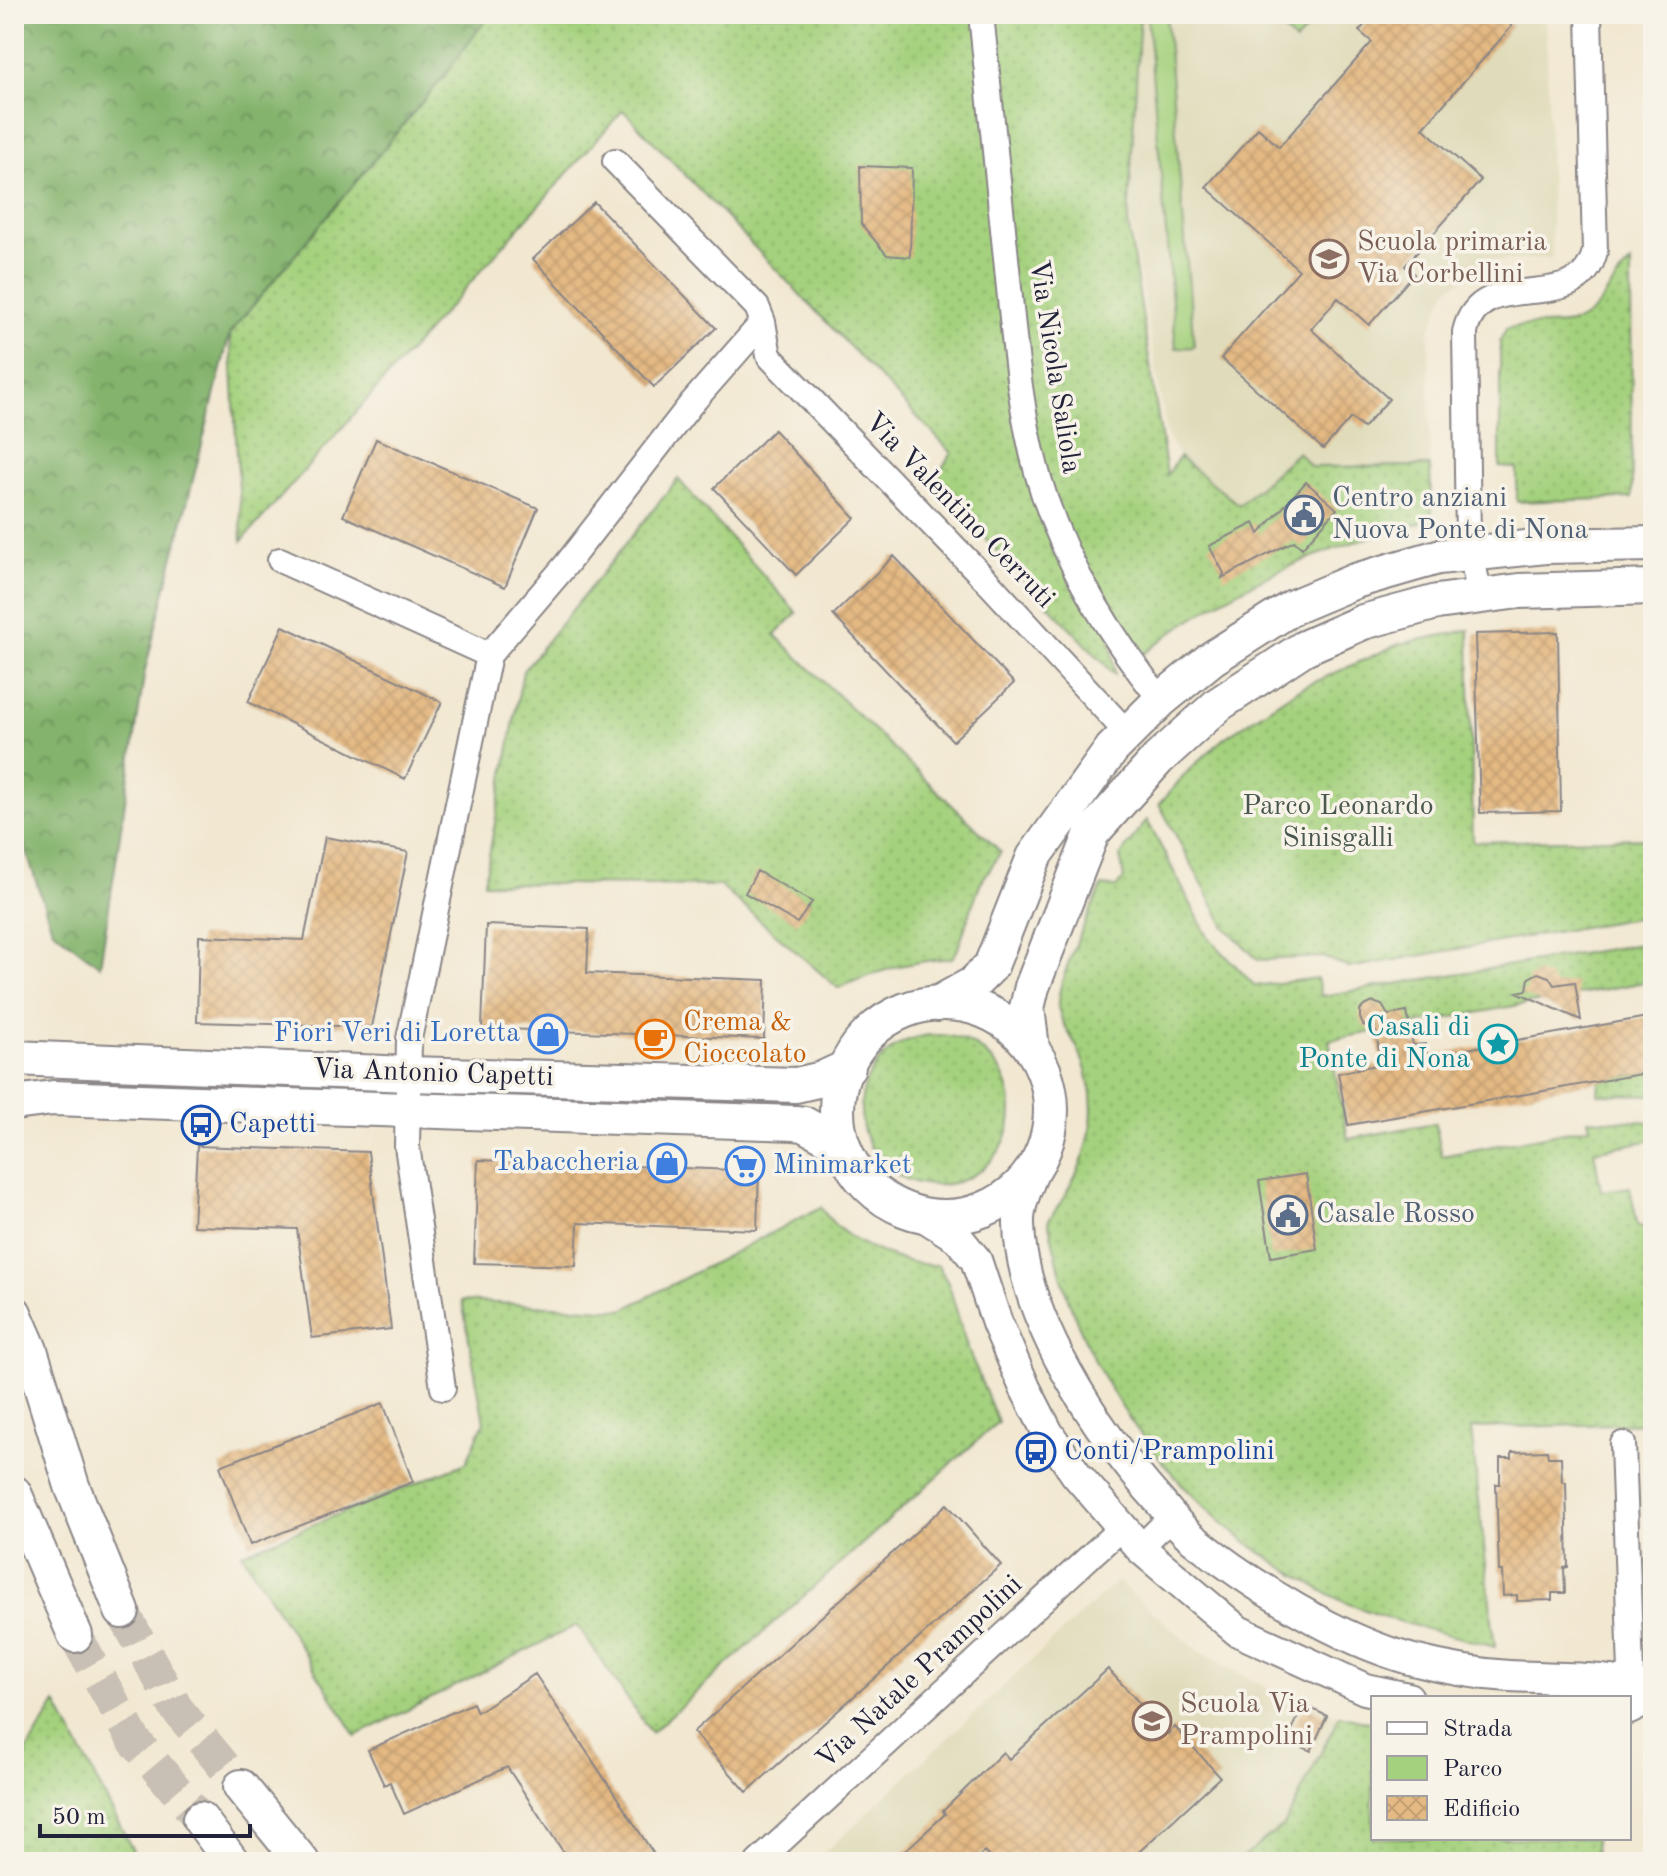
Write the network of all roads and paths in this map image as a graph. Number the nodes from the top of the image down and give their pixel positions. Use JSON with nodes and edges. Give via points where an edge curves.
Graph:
{"nodes":[{"id":1,"x":981,"y":14,"type":"edge"},
{"id":2,"x":1589,"y":14,"type":"edge"},
{"id":3,"x":615,"y":161,"type":"dead end"},
{"id":4,"x":763,"y":322,"type":"junction"},
{"id":5,"x":1653,"y":544,"type":"edge"},
{"id":6,"x":1471,"y":554,"type":"junction"},
{"id":7,"x":280,"y":560,"type":"dead end"},
{"id":8,"x":1653,"y":587,"type":"edge"},
{"id":9,"x":1480,"y":596,"type":"junction"},
{"id":10,"x":489,"y":655,"type":"junction"},
{"id":11,"x":1161,"y":700,"type":"junction"},
{"id":12,"x":1128,"y":734,"type":"junction"},
{"id":13,"x":937,"y":1004,"type":"junction"},
{"id":14,"x":1032,"y":1048,"type":"junction"},
{"id":15,"x":14,"y":1058,"type":"edge"},
{"id":16,"x":848,"y":1067,"type":"junction"},
{"id":17,"x":409,"y":1074,"type":"junction"},
{"id":18,"x":14,"y":1103,"type":"edge"},
{"id":19,"x":407,"y":1111,"type":"junction"},
{"id":20,"x":840,"y":1144,"type":"junction"},
{"id":21,"x":1038,"y":1160,"type":"junction"},
{"id":22,"x":922,"y":1215,"type":"junction"},
{"id":23,"x":14,"y":1313,"type":"edge"},
{"id":24,"x":443,"y":1388,"type":"dead end"},
{"id":25,"x":1623,"y":1444,"type":"dead end"},
{"id":26,"x":14,"y":1493,"type":"edge"},
{"id":27,"x":1172,"y":1516,"type":"junction"},
{"id":28,"x":1131,"y":1537,"type":"junction"},
{"id":29,"x":122,"y":1611,"type":"tunnel mouth"},
{"id":30,"x":75,"y":1635,"type":"tunnel mouth"},
{"id":31,"x":1398,"y":1696,"type":"edge"},
{"id":32,"x":1640,"y":1697,"type":"edge"},
{"id":33,"x":241,"y":1787,"type":"tunnel mouth"},
{"id":34,"x":200,"y":1819,"type":"tunnel mouth"},
{"id":35,"x":232,"y":1862,"type":"edge"},
{"id":36,"x":302,"y":1862,"type":"edge"},
{"id":37,"x":758,"y":1862,"type":"edge"}],
"edges":[{"from":1,"to":11,"type":"street","name":"Via Nicola Saliola","via":[[1017,363],[1037,472],[1078,574],[1106,624]]},
{"from":2,"to":6,"type":"street","via":[[1595,251],[1581,278],[1563,287],[1493,297],[1467,322]]},
{"from":3,"to":4,"type":"street","name":"Via Valentino Cerruti","via":[[757,307]]},
{"from":4,"to":10,"type":"street"},
{"from":4,"to":12,"type":"street","name":"Via Valentino Cerruti","via":[[769,356]]},
{"from":5,"to":6,"type":"main road","via":[[1542,546]]},
{"from":6,"to":9,"type":"street"},
{"from":6,"to":11,"type":"main road","via":[[1438,557],[1355,581],[1293,607],[1211,659]]},
{"from":7,"to":10,"type":"street"},
{"from":8,"to":9,"type":"main road"},
{"from":9,"to":14,"type":"main road","via":[[1363,622],[1304,648],[1219,704],[1158,759],[1092,833],[1032,987],[1027,1008]]},
{"from":10,"to":17,"type":"street","via":[[409,1039]]},
{"from":11,"to":12,"type":"main road"},
{"from":12,"to":13,"type":"main road","via":[[1034,857],[991,966],[973,984]]},
{"from":13,"to":14,"type":"main road","via":[[990,1012]]},
{"from":13,"to":16,"type":"main road","via":[[890,1018]]},
{"from":14,"to":21,"type":"main road","via":[[1054,1094],[1054,1119]]},
{"from":15,"to":17,"type":"main road","name":"Via Antonio Capetti"},
{"from":16,"to":17,"type":"main road","name":"Via Antonio Capetti","via":[[796,1085]]},
{"from":16,"to":20,"type":"main road","via":[[835,1118]]},
{"from":17,"to":19,"type":"street"},
{"from":18,"to":19,"type":"main road","name":"Via Antonio Capetti","via":[[53,1098]]},
{"from":19,"to":20,"type":"main road","name":"Via Antonio Capetti","via":[[795,1123]]},
{"from":19,"to":24,"type":"street","name":"Via Antonio Capetti","via":[[407,1146]]},
{"from":20,"to":22,"type":"main road","via":[[850,1168],[889,1206]]},
{"from":21,"to":22,"type":"main road","via":[[1019,1185],[991,1203],[959,1213]]},
{"from":21,"to":27,"type":"street","via":[[1019,1225],[1041,1318],[1063,1365],[1124,1461]]},
{"from":22,"to":28,"type":"street","via":[[958,1238],[976,1260],[1008,1349],[1048,1433]]},
{"from":23,"to":29,"type":"main road","via":[[72,1486]]},
{"from":25,"to":32,"type":"street"},
{"from":26,"to":30,"type":"main road"},
{"from":27,"to":28,"type":"street","name":"Via Natale Prampolini"},
{"from":27,"to":32,"type":"street","via":[[1189,1535],[1274,1596],[1361,1642],[1460,1669],[1585,1677]]},
{"from":28,"to":31,"type":"street","via":[[1238,1631],[1365,1689]]},
{"from":28,"to":37,"type":"street","name":"Via Natale Prampolini"},
{"from":33,"to":36,"type":"main road"},
{"from":34,"to":35,"type":"main road"}]}
